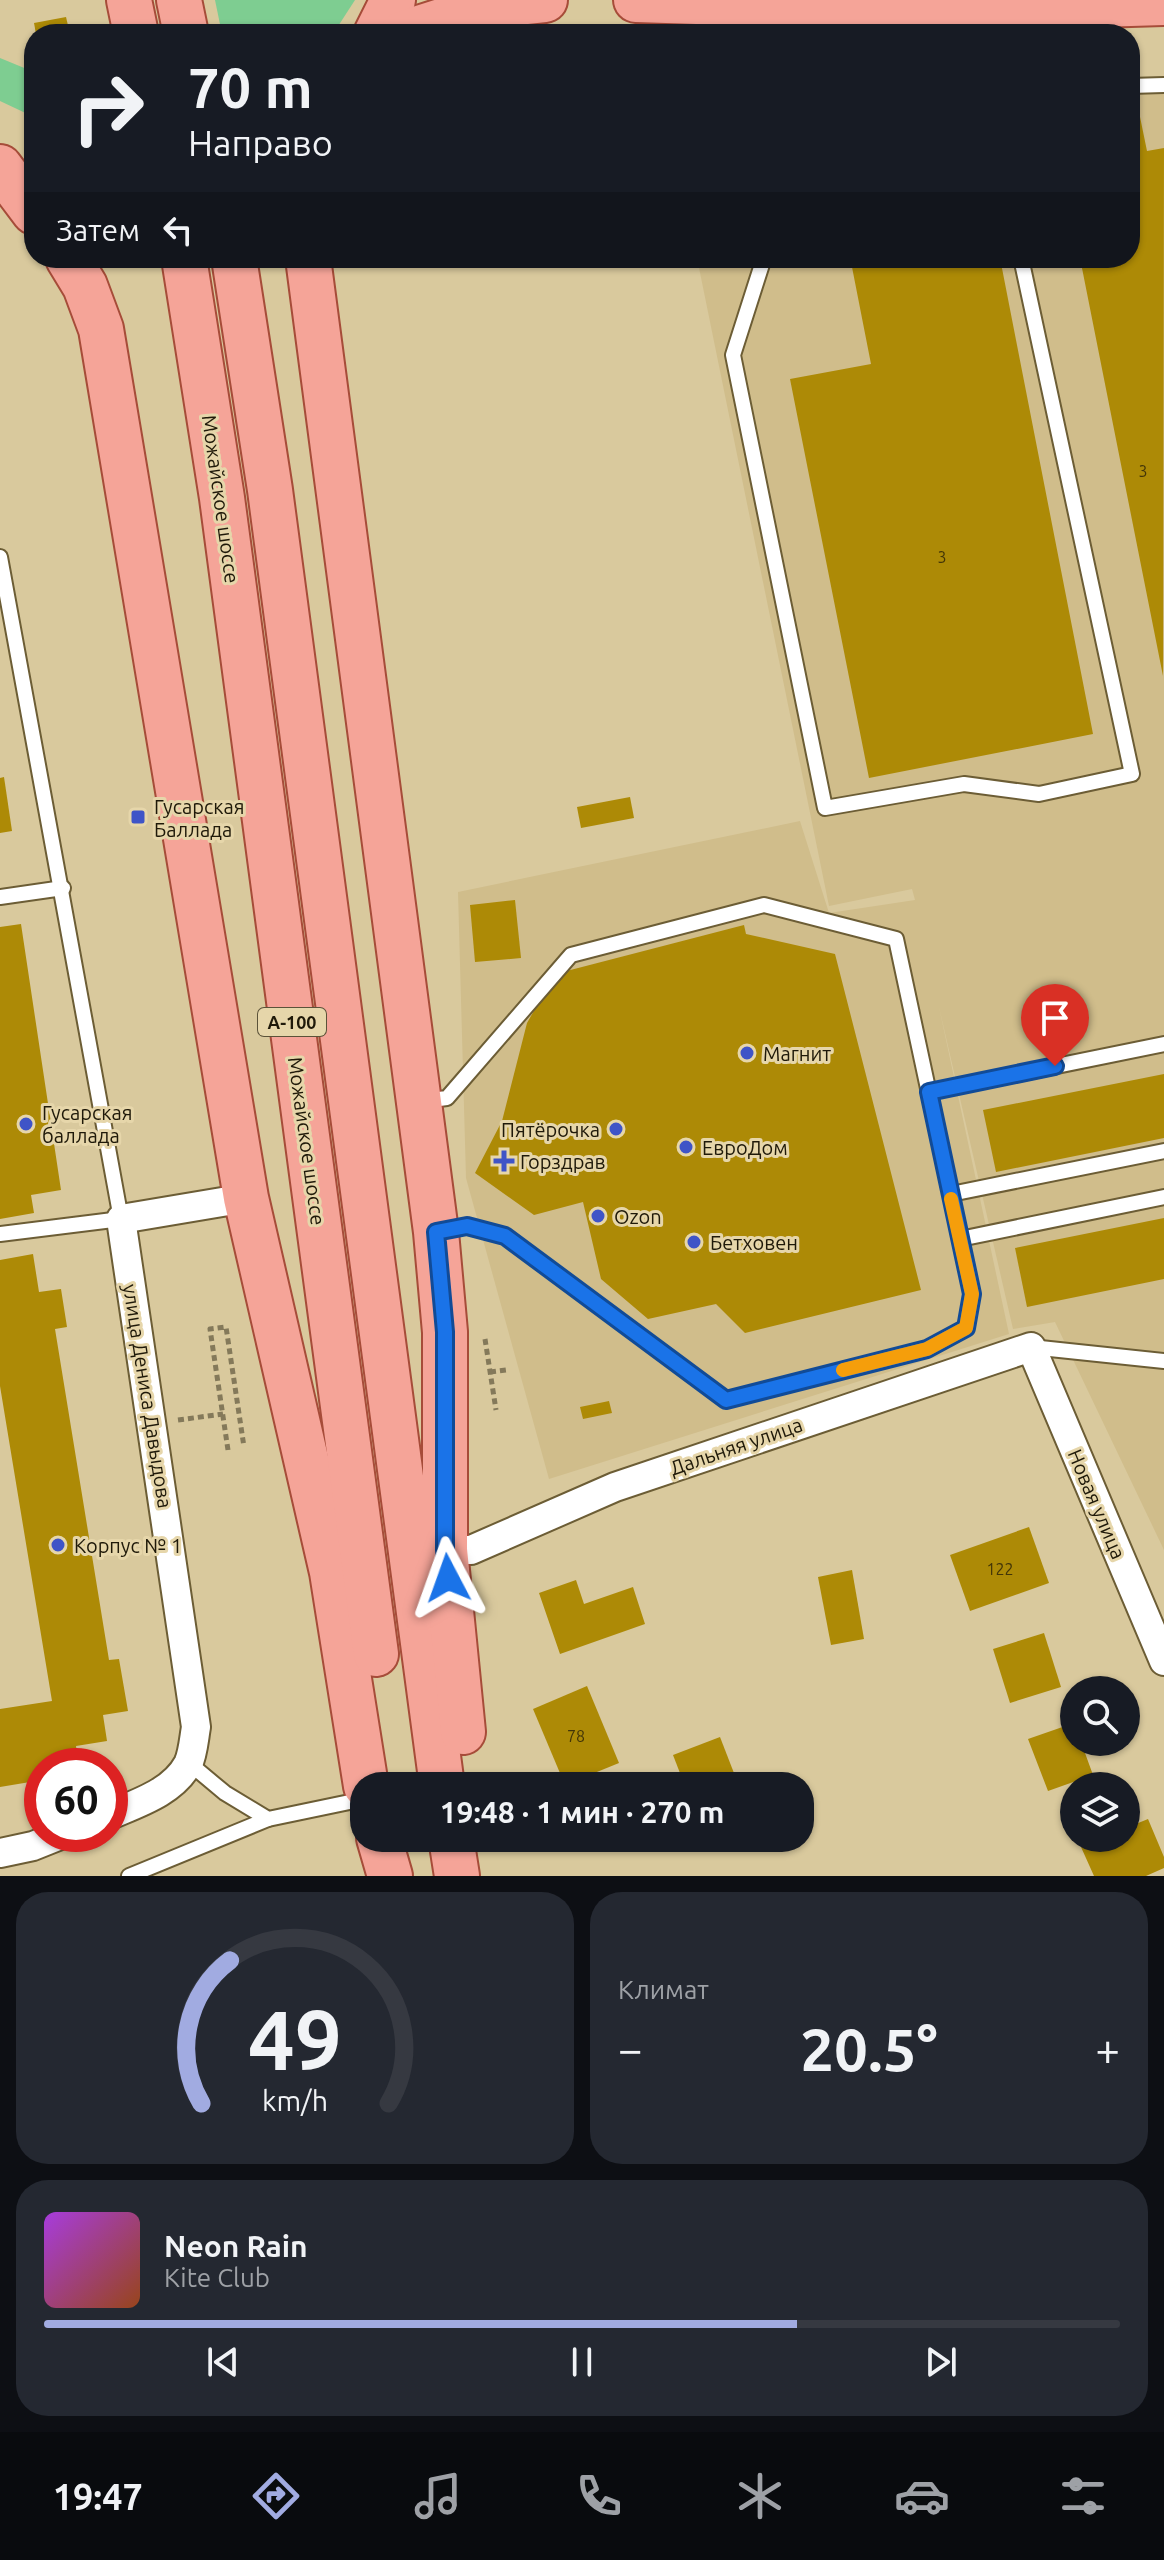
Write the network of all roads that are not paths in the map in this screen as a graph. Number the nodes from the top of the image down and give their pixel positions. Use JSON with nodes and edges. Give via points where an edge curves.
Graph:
{"nodes":[{"id":1,"x":129,"y":0,"type":"edge"},
{"id":2,"x":179,"y":0,"type":"edge"},
{"id":3,"x":393,"y":0,"type":"edge"},
{"id":4,"x":545,"y":0,"type":"edge"},
{"id":5,"x":636,"y":0,"type":"edge"},
{"id":6,"x":759,"y":1,"type":"edge"},
{"id":7,"x":1164,"y":3,"type":"edge"},
{"id":8,"x":134,"y":24,"type":"edge"},
{"id":9,"x":184,"y":24,"type":"edge"},
{"id":10,"x":381,"y":24,"type":"edge"},
{"id":11,"x":430,"y":24,"type":"edge"},
{"id":12,"x":1164,"y":85,"type":"edge"},
{"id":13,"x":1140,"y":86,"type":"edge"},
{"id":14,"x":0,"y":166,"type":"edge"},
{"id":15,"x":24,"y":171,"type":"edge"},
{"id":16,"x":24,"y":198,"type":"edge"},
{"id":17,"x":74,"y":268,"type":"edge"},
{"id":18,"x":186,"y":268,"type":"edge"},
{"id":19,"x":236,"y":268,"type":"edge"},
{"id":20,"x":309,"y":268,"type":"edge"},
{"id":21,"x":761,"y":268,"type":"edge"},
{"id":22,"x":1023,"y":268,"type":"edge"},
{"id":23,"x":0,"y":557,"type":"edge"},
{"id":24,"x":63,"y":888,"type":"junction"},
{"id":25,"x":0,"y":897,"type":"edge"},
{"id":26,"x":1164,"y":1044,"type":"edge"},
{"id":27,"x":929,"y":1092,"type":"junction"},
{"id":28,"x":420,"y":1101,"type":"junction"},
{"id":29,"x":1164,"y":1151,"type":"edge"},
{"id":30,"x":951,"y":1194,"type":"junction"},
{"id":31,"x":1164,"y":1197,"type":"edge"},
{"id":32,"x":246,"y":1198,"type":"junction"},
{"id":33,"x":121,"y":1219,"type":"junction"},
{"id":34,"x":436,"y":1232,"type":"junction"},
{"id":35,"x":0,"y":1234,"type":"edge"},
{"id":36,"x":960,"y":1239,"type":"junction"},
{"id":37,"x":1031,"y":1347,"type":"junction"},
{"id":38,"x":1164,"y":1361,"type":"edge"},
{"id":39,"x":445,"y":1550,"type":"junction"},
{"id":40,"x":1164,"y":1661,"type":"edge"},
{"id":41,"x":189,"y":1763,"type":"junction"},
{"id":42,"x":364,"y":1772,"type":"edge"},
{"id":43,"x":394,"y":1772,"type":"edge"},
{"id":44,"x":440,"y":1772,"type":"edge"},
{"id":45,"x":467,"y":1772,"type":"edge"},
{"id":46,"x":350,"y":1802,"type":"edge"},
{"id":47,"x":128,"y":1807,"type":"edge"},
{"id":48,"x":268,"y":1819,"type":"junction"},
{"id":49,"x":24,"y":1848,"type":"edge"},
{"id":50,"x":383,"y":1852,"type":"edge"},
{"id":51,"x":408,"y":1852,"type":"edge"},
{"id":52,"x":453,"y":1852,"type":"edge"},
{"id":53,"x":473,"y":1852,"type":"edge"},
{"id":54,"x":0,"y":1853,"type":"edge"},
{"id":55,"x":129,"y":1876,"type":"edge"},
{"id":56,"x":390,"y":1876,"type":"edge"},
{"id":57,"x":413,"y":1876,"type":"edge"},
{"id":58,"x":457,"y":1876,"type":"edge"},
{"id":59,"x":474,"y":1876,"type":"edge"}],
"edges":[{"from":1,"to":8,"type":"main road"},
{"from":2,"to":9,"type":"main road"},
{"from":3,"to":10,"type":"main road"},
{"from":4,"to":11,"type":"main road","via":[[503,4]]},
{"from":5,"to":6,"type":"main road"},
{"from":6,"to":7,"type":"main road","via":[[979,8]]},
{"from":12,"to":13,"type":"lane"},
{"from":14,"to":15,"type":"main road"},
{"from":14,"to":16,"type":"main road"},
{"from":17,"to":32,"type":"main road","via":[[101,329]]},
{"from":18,"to":43,"type":"main road","name":"Можайское шоссе","number":"А-100","via":[[222,498]]},
{"from":19,"to":44,"type":"main road","number":"А-100","via":[[270,490]]},
{"from":20,"to":28,"type":"main road"},
{"from":21,"to":22,"type":"lane","via":[[733,355],[825,808],[964,784],[1039,794],[1132,774]]},
{"from":23,"to":24,"type":"lane"},
{"from":24,"to":25,"type":"lane"},
{"from":24,"to":33,"type":"lane"},
{"from":26,"to":27,"type":"lane"},
{"from":27,"to":28,"type":"lane","via":[[896,939],[764,905],[571,955],[447,1098]]},
{"from":27,"to":30,"type":"lane"},
{"from":28,"to":34,"type":"main road"},
{"from":29,"to":30,"type":"lane"},
{"from":30,"to":36,"type":"lane"},
{"from":31,"to":36,"type":"lane"},
{"from":32,"to":33,"type":"street"},
{"from":32,"to":42,"type":"main road","via":[[332,1572]]},
{"from":33,"to":35,"type":"lane"},
{"from":33,"to":41,"type":"street","name":"улица Дениса Давыдова","via":[[196,1727]]},
{"from":34,"to":36,"type":"lane","via":[[467,1226],[505,1236],[726,1400],[927,1349],[966,1328],[972,1294]]},
{"from":34,"to":39,"type":"main road","via":[[445,1332]]},
{"from":37,"to":38,"type":"lane"},
{"from":37,"to":39,"type":"street","name":"Дальняя улица","via":[[615,1487],[471,1550]]},
{"from":37,"to":40,"type":"street","name":"Новая улица"},
{"from":39,"to":45,"type":"main road"},
{"from":41,"to":47,"type":"street","via":[[173,1783]]},
{"from":41,"to":48,"type":"lane"},
{"from":46,"to":48,"type":"lane"},
{"from":48,"to":55,"type":"lane"},
{"from":49,"to":54,"type":"street"},
{"from":50,"to":56,"type":"main road"},
{"from":51,"to":57,"type":"main road"},
{"from":52,"to":58,"type":"main road"},
{"from":53,"to":59,"type":"main road"}]}
